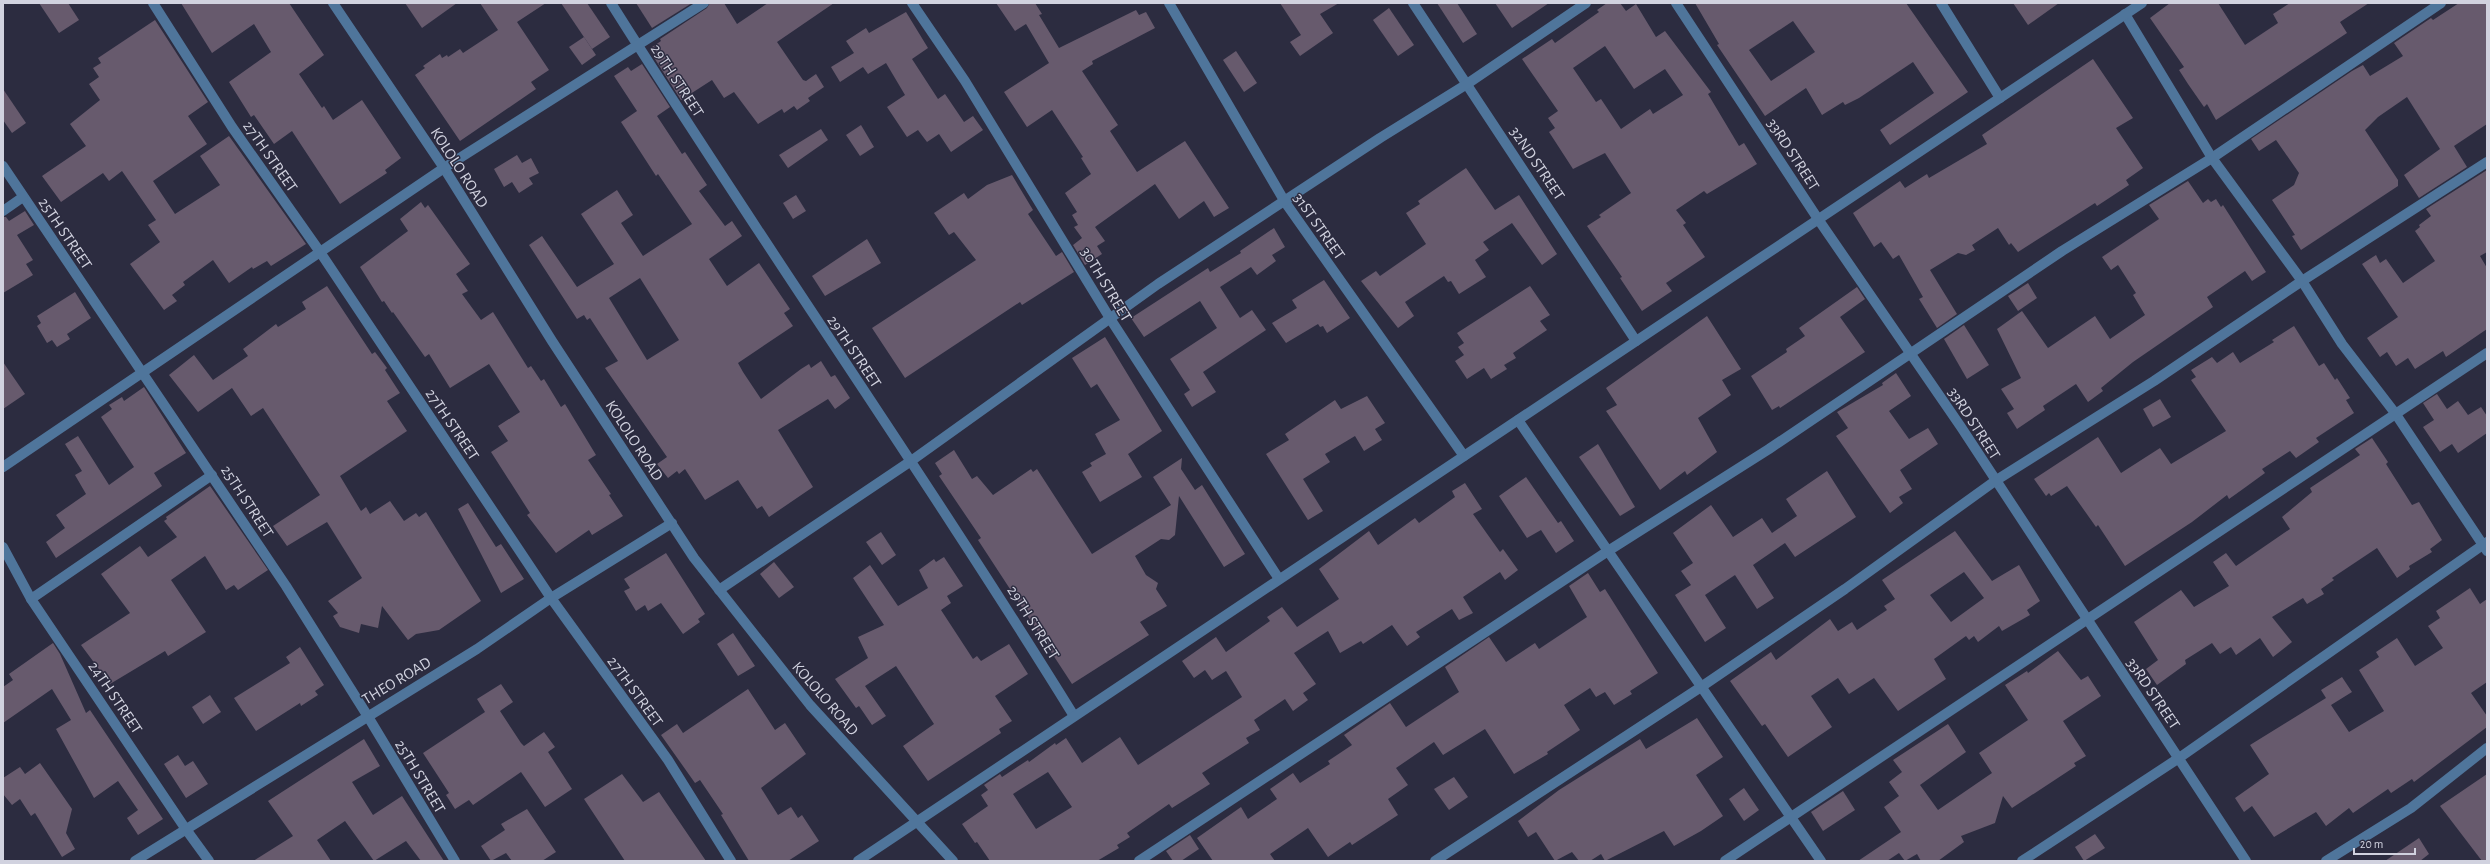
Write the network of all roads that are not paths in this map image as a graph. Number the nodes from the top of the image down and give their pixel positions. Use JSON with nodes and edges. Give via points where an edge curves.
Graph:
{"nodes":[{"id":1,"x":152,"y":3,"type":"edge"},
{"id":2,"x":333,"y":3,"type":"edge"},
{"id":3,"x":611,"y":3,"type":"edge"},
{"id":4,"x":704,"y":3,"type":"edge"},
{"id":5,"x":912,"y":3,"type":"edge"},
{"id":6,"x":1168,"y":3,"type":"edge"},
{"id":7,"x":1413,"y":3,"type":"edge"},
{"id":8,"x":1586,"y":3,"type":"edge"},
{"id":9,"x":1676,"y":3,"type":"edge"},
{"id":10,"x":1941,"y":3,"type":"edge"},
{"id":11,"x":2142,"y":3,"type":"edge"},
{"id":12,"x":2441,"y":3,"type":"edge"},
{"id":13,"x":2126,"y":14,"type":"junction"},
{"id":14,"x":638,"y":46,"type":"junction"},
{"id":15,"x":1467,"y":84,"type":"junction"},
{"id":16,"x":2000,"y":98,"type":"junction"},
{"id":17,"x":2212,"y":158,"type":"junction"},
{"id":18,"x":2487,"y":162,"type":"edge"},
{"id":19,"x":3,"y":166,"type":"edge"},
{"id":20,"x":444,"y":168,"type":"junction"},
{"id":21,"x":23,"y":197,"type":"junction"},
{"id":22,"x":1285,"y":202,"type":"junction"},
{"id":23,"x":3,"y":211,"type":"edge"},
{"id":24,"x":1818,"y":219,"type":"junction"},
{"id":25,"x":320,"y":252,"type":"junction"},
{"id":26,"x":2302,"y":281,"type":"junction"},
{"id":27,"x":1111,"y":320,"type":"junction"},
{"id":28,"x":1636,"y":341,"type":"junction"},
{"id":29,"x":2487,"y":353,"type":"edge"},
{"id":30,"x":1911,"y":354,"type":"junction"},
{"id":31,"x":142,"y":372,"type":"junction"},
{"id":32,"x":2396,"y":413,"type":"junction"},
{"id":33,"x":1518,"y":420,"type":"junction"},
{"id":34,"x":1464,"y":456,"type":"junction"},
{"id":35,"x":911,"y":461,"type":"junction"},
{"id":36,"x":3,"y":467,"type":"edge"},
{"id":37,"x":212,"y":475,"type":"junction"},
{"id":38,"x":1995,"y":481,"type":"junction"},
{"id":39,"x":672,"y":523,"type":"junction"},
{"id":40,"x":3,"y":546,"type":"edge"},
{"id":41,"x":2485,"y":546,"type":"edge"},
{"id":42,"x":1608,"y":551,"type":"junction"},
{"id":43,"x":1279,"y":579,"type":"junction"},
{"id":44,"x":719,"y":590,"type":"junction"},
{"id":45,"x":31,"y":598,"type":"junction"},
{"id":46,"x":551,"y":598,"type":"junction"},
{"id":47,"x":2088,"y":621,"type":"junction"},
{"id":48,"x":1701,"y":687,"type":"junction"},
{"id":49,"x":367,"y":715,"type":"junction"},
{"id":50,"x":1074,"y":716,"type":"junction"},
{"id":51,"x":2487,"y":748,"type":"edge"},
{"id":52,"x":2179,"y":758,"type":"junction"},
{"id":53,"x":1791,"y":817,"type":"junction"},
{"id":54,"x":918,"y":821,"type":"junction"},
{"id":55,"x":185,"y":828,"type":"junction"},
{"id":56,"x":135,"y":861,"type":"edge"},
{"id":57,"x":209,"y":861,"type":"edge"},
{"id":58,"x":455,"y":861,"type":"edge"},
{"id":59,"x":731,"y":861,"type":"edge"},
{"id":60,"x":858,"y":861,"type":"edge"},
{"id":61,"x":954,"y":861,"type":"edge"},
{"id":62,"x":1139,"y":861,"type":"edge"},
{"id":63,"x":1435,"y":861,"type":"edge"},
{"id":64,"x":1725,"y":861,"type":"edge"},
{"id":65,"x":1821,"y":861,"type":"edge"},
{"id":66,"x":2022,"y":861,"type":"edge"},
{"id":67,"x":2246,"y":861,"type":"edge"},
{"id":68,"x":2326,"y":861,"type":"edge"}],
"edges":[{"from":1,"to":25,"type":"street","name":"27TH STREET","via":[[232,127]]},
{"from":2,"to":20,"type":"street","name":"KOLOLO ROAD"},
{"from":3,"to":14,"type":"street","name":"29TH STREET"},
{"from":4,"to":14,"type":"street"},
{"from":5,"to":27,"type":"street","name":"30TH STREET","via":[[1006,146]]},
{"from":6,"to":22,"type":"street","name":"31ST STREET"},
{"from":7,"to":15,"type":"street","name":"32ND STREET"},
{"from":8,"to":15,"type":"street"},
{"from":9,"to":24,"type":"street","name":"33RD STREET"},
{"from":10,"to":16,"type":"street"},
{"from":11,"to":13,"type":"street"},
{"from":12,"to":17,"type":"street"},
{"from":13,"to":16,"type":"street"},
{"from":13,"to":17,"type":"street"},
{"from":14,"to":20,"type":"street"},
{"from":14,"to":35,"type":"street","name":"29TH STREET","via":[[802,300]]},
{"from":15,"to":22,"type":"street","via":[[1380,138]]},
{"from":15,"to":28,"type":"street","name":"32ND STREET"},
{"from":16,"to":24,"type":"street"},
{"from":17,"to":26,"type":"street"},
{"from":17,"to":30,"type":"street","via":[[2062,251]]},
{"from":18,"to":26,"type":"street"},
{"from":19,"to":21,"type":"street","name":"25TH STREET"},
{"from":20,"to":25,"type":"street"},
{"from":20,"to":39,"type":"street","name":"KOLOLO ROAD","via":[[552,341]]},
{"from":21,"to":23,"type":"street"},
{"from":21,"to":31,"type":"street","name":"25TH STREET"},
{"from":22,"to":27,"type":"street","via":[[1158,284]]},
{"from":22,"to":34,"type":"street","name":"31ST STREET"},
{"from":24,"to":28,"type":"street"},
{"from":24,"to":30,"type":"street","name":"33RD STREET"},
{"from":25,"to":31,"type":"street"},
{"from":25,"to":46,"type":"street","name":"27TH STREET"},
{"from":26,"to":32,"type":"street","via":[[2342,344]]},
{"from":26,"to":38,"type":"street","via":[[2154,381]]},
{"from":27,"to":35,"type":"street"},
{"from":27,"to":43,"type":"street","name":"30TH STREET"},
{"from":28,"to":33,"type":"street"},
{"from":29,"to":32,"type":"street"},
{"from":30,"to":38,"type":"street","name":"33RD STREET"},
{"from":30,"to":42,"type":"street","via":[[1769,449]]},
{"from":31,"to":36,"type":"street"},
{"from":31,"to":37,"type":"street","name":"25TH STREET"},
{"from":32,"to":41,"type":"street"},
{"from":32,"to":47,"type":"street"},
{"from":33,"to":34,"type":"street"},
{"from":33,"to":42,"type":"street"},
{"from":34,"to":43,"type":"street"},
{"from":35,"to":44,"type":"street"},
{"from":35,"to":50,"type":"street","name":"29TH STREET","via":[[995,588]]},
{"from":37,"to":45,"type":"street"},
{"from":37,"to":49,"type":"street","name":"25TH STREET"},
{"from":38,"to":47,"type":"street","name":"33RD STREET"},
{"from":38,"to":48,"type":"street","via":[[1845,589]]},
{"from":39,"to":44,"type":"street","name":"KOLOLO ROAD","via":[[694,558]]},
{"from":39,"to":46,"type":"street","name":"THEO ROAD"},
{"from":40,"to":45,"type":"street","name":"24TH STREET"},
{"from":41,"to":52,"type":"street"},
{"from":42,"to":48,"type":"street"},
{"from":42,"to":62,"type":"street"},
{"from":43,"to":50,"type":"street"},
{"from":44,"to":54,"type":"street","name":"KOLOLO ROAD","via":[[810,705]]},
{"from":45,"to":55,"type":"street","name":"24TH STREET"},
{"from":46,"to":49,"type":"street","name":"THEO ROAD","via":[[477,649]]},
{"from":46,"to":59,"type":"street","name":"27TH STREET","via":[[668,760]]},
{"from":47,"to":52,"type":"street","name":"33RD STREET"},
{"from":47,"to":53,"type":"street"},
{"from":48,"to":53,"type":"street"},
{"from":48,"to":63,"type":"street"},
{"from":49,"to":55,"type":"street","name":"THEO ROAD"},
{"from":49,"to":58,"type":"street","name":"25TH STREET"},
{"from":50,"to":54,"type":"street"},
{"from":51,"to":68,"type":"street","via":[[2411,808]]},
{"from":52,"to":66,"type":"street"},
{"from":52,"to":67,"type":"street","name":"33RD STREET"},
{"from":53,"to":64,"type":"street"},
{"from":53,"to":65,"type":"street"},
{"from":54,"to":60,"type":"street"},
{"from":54,"to":61,"type":"street","name":"KOLOLO ROAD"},
{"from":55,"to":56,"type":"street","name":"THEO ROAD"},
{"from":55,"to":57,"type":"street","name":"24TH STREET"}]}
